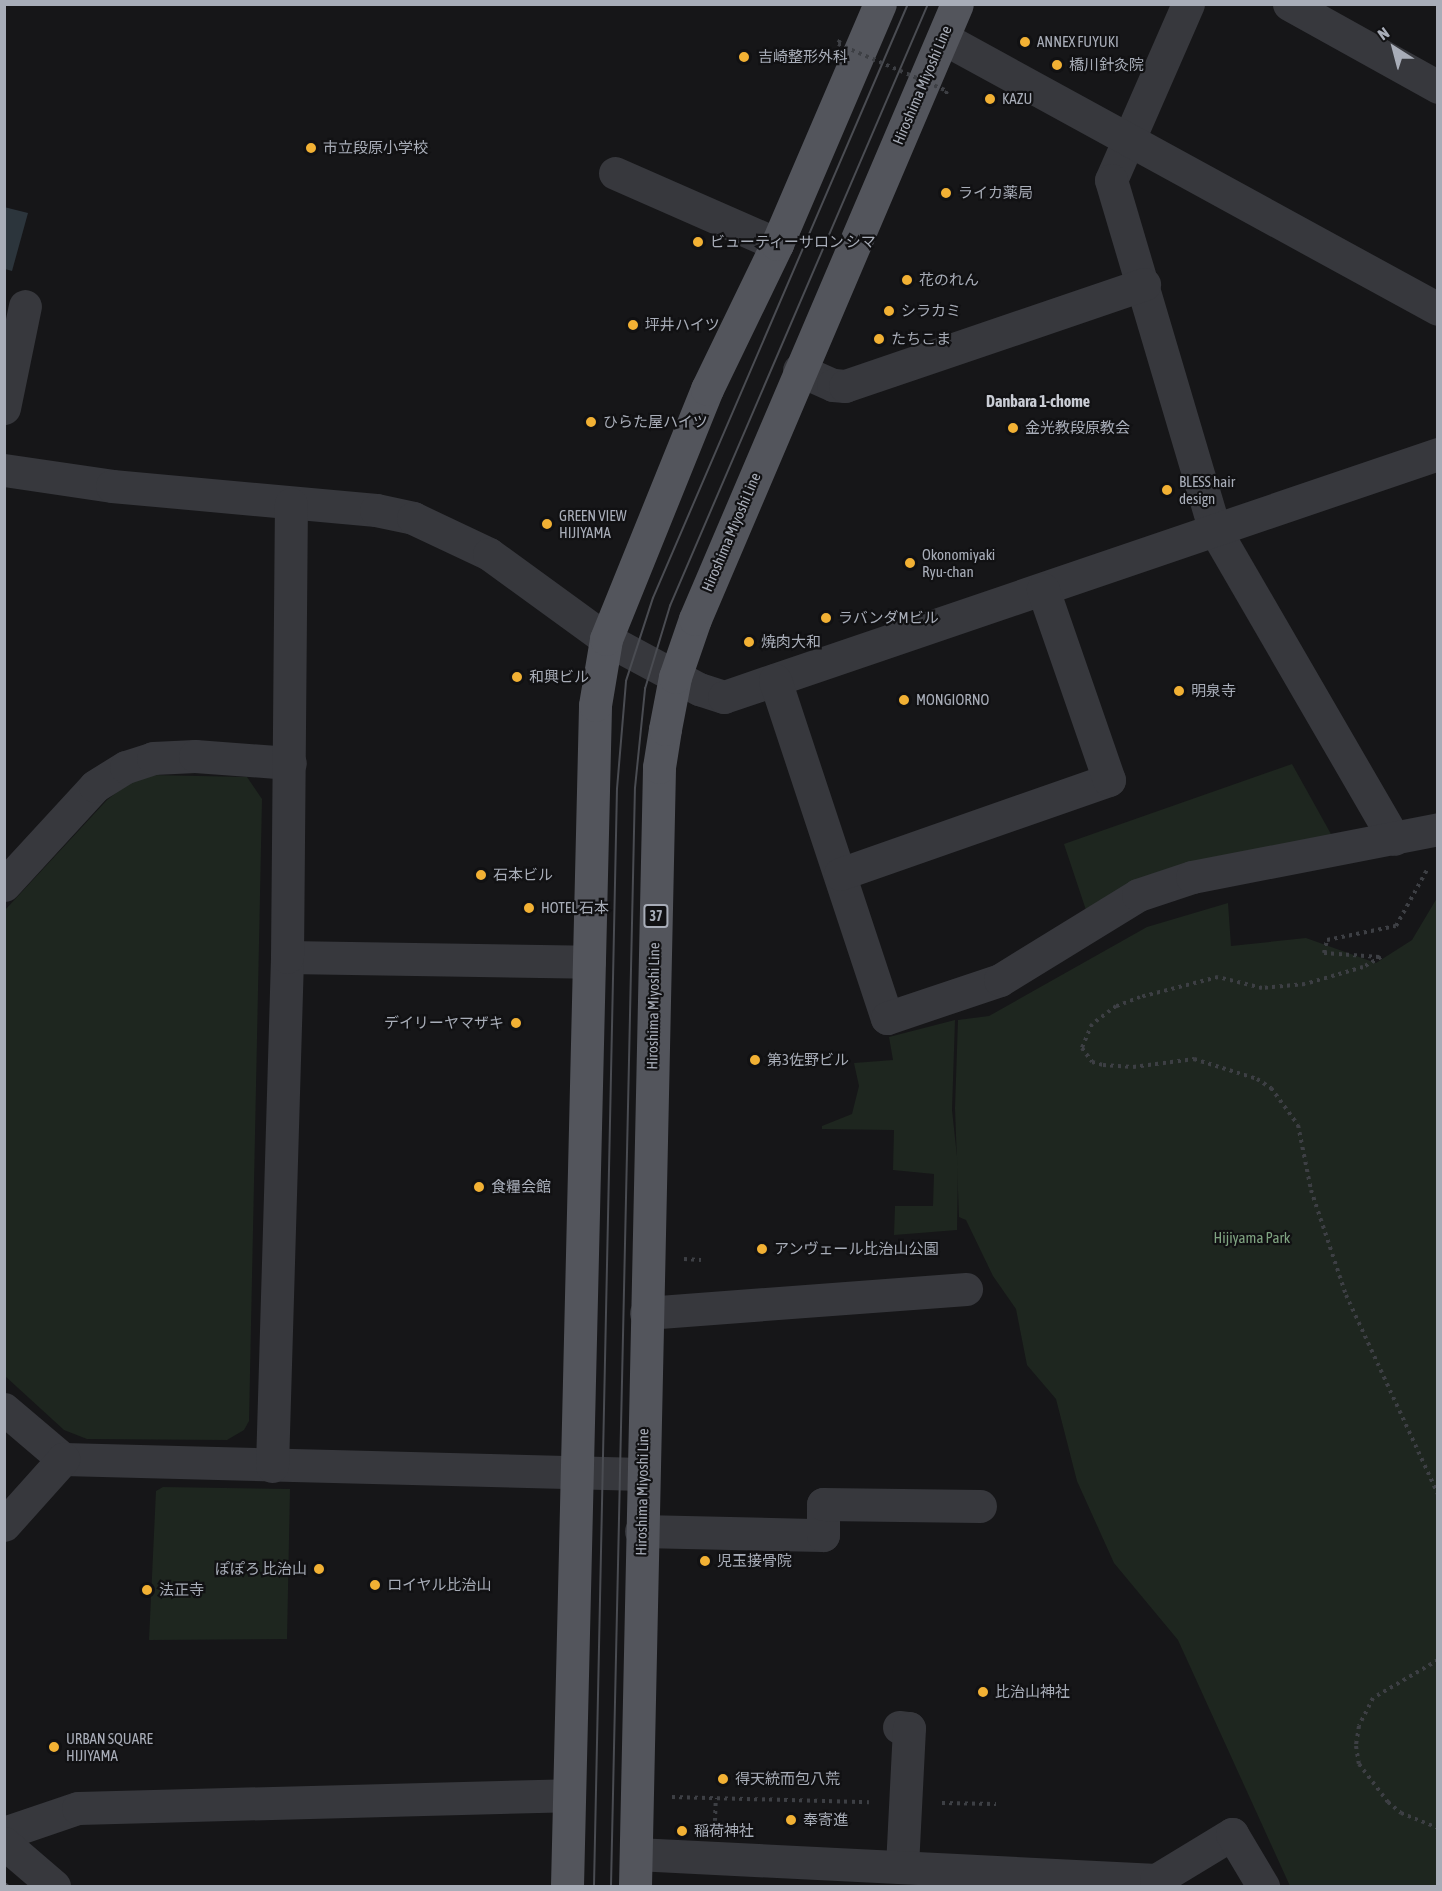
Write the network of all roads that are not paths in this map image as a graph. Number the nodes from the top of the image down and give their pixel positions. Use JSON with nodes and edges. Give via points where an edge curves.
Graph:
{"nodes":[{"id":1,"x":880,"y":4,"type":"edge"},
{"id":2,"x":957,"y":4,"type":"edge"},
{"id":3,"x":1188,"y":4,"type":"edge"},
{"id":4,"x":1289,"y":4,"type":"edge"},
{"id":5,"x":942,"y":38,"type":"junction"},
{"id":6,"x":1437,"y":87,"type":"edge"},
{"id":7,"x":1131,"y":140,"type":"junction"},
{"id":8,"x":615,"y":173,"type":"dead end"},
{"id":9,"x":777,"y":244,"type":"junction"},
{"id":10,"x":1144,"y":284,"type":"junction"},
{"id":11,"x":25,"y":306,"type":"dead end"},
{"id":12,"x":1437,"y":309,"type":"edge"},
{"id":13,"x":799,"y":370,"type":"junction"},
{"id":14,"x":4,"y":408,"type":"edge"},
{"id":15,"x":1435,"y":463,"type":"edge"},
{"id":16,"x":4,"y":470,"type":"edge"},
{"id":17,"x":291,"y":504,"type":"junction"},
{"id":18,"x":1215,"y":530,"type":"junction"},
{"id":19,"x":1043,"y":589,"type":"junction"},
{"id":20,"x":606,"y":639,"type":"junction"},
{"id":21,"x":675,"y":677,"type":"junction"},
{"id":22,"x":775,"y":680,"type":"junction"},
{"id":23,"x":290,"y":763,"type":"junction"},
{"id":24,"x":1437,"y":829,"type":"edge"},
{"id":25,"x":1394,"y":839,"type":"junction"},
{"id":26,"x":840,"y":874,"type":"junction"},
{"id":27,"x":4,"y":885,"type":"edge"},
{"id":28,"x":287,"y":957,"type":"junction"},
{"id":29,"x":589,"y":962,"type":"junction"},
{"id":30,"x":966,"y":1289,"type":"dead end"},
{"id":31,"x":646,"y":1313,"type":"junction"},
{"id":32,"x":4,"y":1408,"type":"edge"},
{"id":33,"x":63,"y":1459,"type":"junction"},
{"id":34,"x":272,"y":1466,"type":"junction"},
{"id":35,"x":577,"y":1473,"type":"junction"},
{"id":36,"x":643,"y":1474,"type":"junction"},
{"id":37,"x":980,"y":1506,"type":"dead end"},
{"id":38,"x":4,"y":1525,"type":"edge"},
{"id":39,"x":641,"y":1531,"type":"junction"},
{"id":40,"x":898,"y":1728,"type":"dead end"},
{"id":41,"x":568,"y":1795,"type":"junction"},
{"id":42,"x":4,"y":1833,"type":"edge"},
{"id":43,"x":4,"y":1843,"type":"edge"},
{"id":44,"x":636,"y":1854,"type":"junction"},
{"id":45,"x":902,"y":1868,"type":"junction"},
{"id":46,"x":54,"y":1887,"type":"edge"},
{"id":47,"x":567,"y":1887,"type":"edge"},
{"id":48,"x":636,"y":1887,"type":"edge"},
{"id":49,"x":1263,"y":1887,"type":"edge"}],
"edges":[{"from":1,"to":9,"type":"main road"},
{"from":2,"to":5,"type":"main road","name":"Hiroshima Miyoshi Line","number":"37"},
{"from":3,"to":7,"type":"street"},
{"from":4,"to":6,"type":"street"},
{"from":5,"to":7,"type":"street"},
{"from":5,"to":13,"type":"main road","name":"Hiroshima Miyoshi Line","number":"37"},
{"from":7,"to":10,"type":"street","via":[[1111,180]]},
{"from":7,"to":12,"type":"street"},
{"from":8,"to":9,"type":"street"},
{"from":9,"to":20,"type":"main road","via":[[707,389]]},
{"from":10,"to":13,"type":"street","via":[[845,386]]},
{"from":10,"to":18,"type":"street"},
{"from":11,"to":14,"type":"street"},
{"from":13,"to":21,"type":"main road","name":"Hiroshima Miyoshi Line","number":"37","via":[[694,619]]},
{"from":15,"to":18,"type":"street"},
{"from":16,"to":17,"type":"street","via":[[112,486]]},
{"from":17,"to":20,"type":"street","via":[[376,510],[449,533],[527,580]]},
{"from":17,"to":23,"type":"street"},
{"from":18,"to":19,"type":"street"},
{"from":18,"to":25,"type":"street"},
{"from":19,"to":22,"type":"street"},
{"from":19,"to":26,"type":"street","via":[[1109,780]]},
{"from":20,"to":21,"type":"street"},
{"from":20,"to":29,"type":"main road","via":[[595,705]]},
{"from":21,"to":22,"type":"street","via":[[724,697]]},
{"from":21,"to":31,"type":"main road","name":"Hiroshima Miyoshi Line","number":"37","via":[[659,767]]},
{"from":22,"to":26,"type":"street"},
{"from":23,"to":27,"type":"street","via":[[195,756],[153,758],[126,768],[95,786]]},
{"from":23,"to":28,"type":"street"},
{"from":24,"to":25,"type":"street"},
{"from":25,"to":26,"type":"street","via":[[1192,877],[1138,895],[1000,980],[887,1018]]},
{"from":28,"to":29,"type":"street"},
{"from":28,"to":34,"type":"street"},
{"from":29,"to":35,"type":"main road"},
{"from":30,"to":31,"type":"street"},
{"from":31,"to":36,"type":"main road","name":"Hiroshima Miyoshi Line","number":"37"},
{"from":32,"to":33,"type":"street"},
{"from":33,"to":34,"type":"street"},
{"from":33,"to":38,"type":"street"},
{"from":34,"to":35,"type":"street"},
{"from":35,"to":36,"type":"street"},
{"from":35,"to":41,"type":"main road"},
{"from":36,"to":39,"type":"main road","name":"Hiroshima Miyoshi Line","number":"37"},
{"from":37,"to":39,"type":"street","via":[[823,1504],[823,1535]]},
{"from":39,"to":44,"type":"main road","name":"Hiroshima Miyoshi Line","number":"37"},
{"from":40,"to":45,"type":"street","via":[[909,1728]]},
{"from":41,"to":42,"type":"street","via":[[78,1808]]},
{"from":41,"to":47,"type":"main road"},
{"from":43,"to":46,"type":"street"},
{"from":44,"to":45,"type":"street"},
{"from":44,"to":48,"type":"main road","name":"Hiroshima Miyoshi Line","number":"37"},
{"from":45,"to":49,"type":"street","via":[[1156,1880],[1232,1834]]}]}
